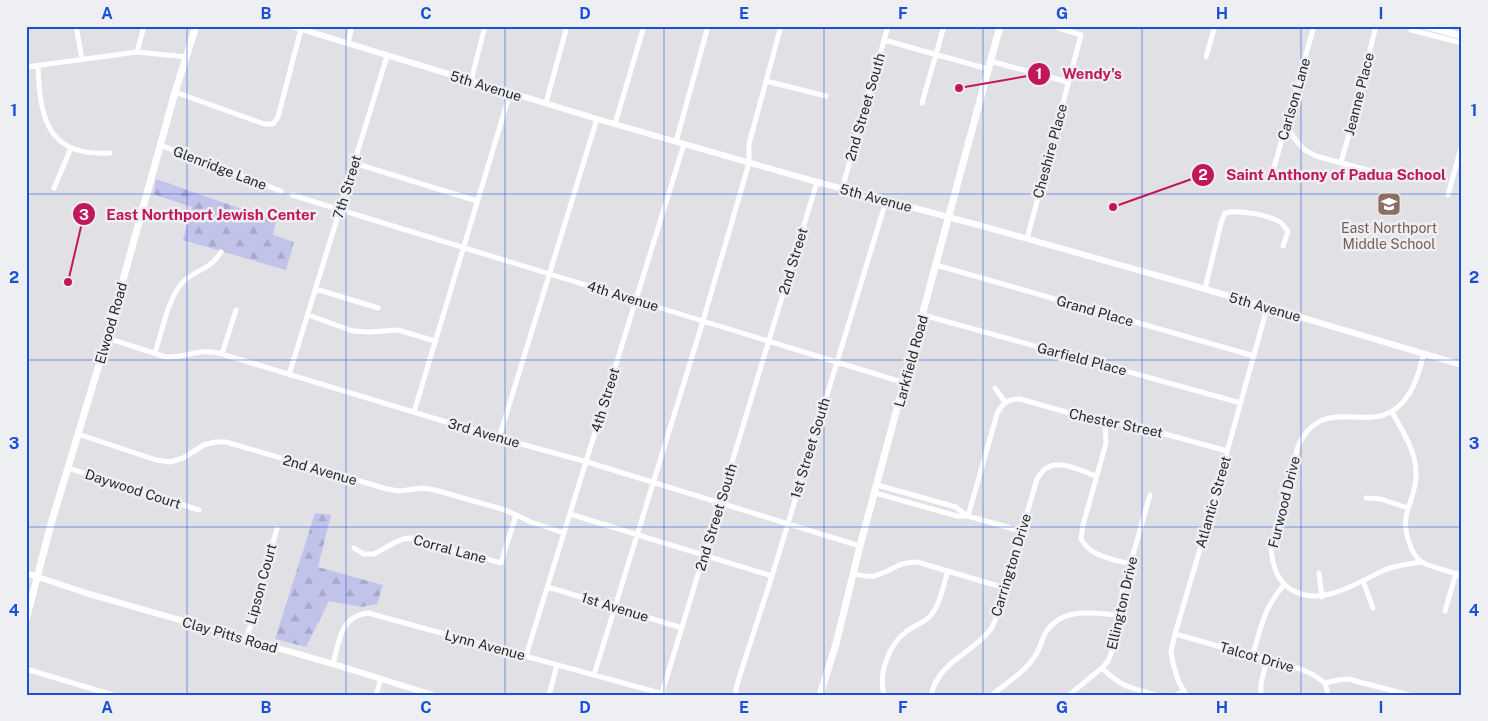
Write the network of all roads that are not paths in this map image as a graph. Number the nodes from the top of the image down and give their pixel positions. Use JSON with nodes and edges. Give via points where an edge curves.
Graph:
{"nodes":[{"id":1,"x":76,"y":26,"type":"edge"},
{"id":2,"x":144,"y":26,"type":"edge"},
{"id":3,"x":196,"y":26,"type":"edge"},
{"id":4,"x":291,"y":26,"type":"edge"},
{"id":5,"x":352,"y":26,"type":"edge"},
{"id":6,"x":485,"y":26,"type":"edge"},
{"id":7,"x":568,"y":26,"type":"edge"},
{"id":8,"x":644,"y":26,"type":"edge"},
{"id":9,"x":708,"y":26,"type":"edge"},
{"id":10,"x":780,"y":26,"type":"edge"},
{"id":11,"x":888,"y":26,"type":"edge"},
{"id":12,"x":944,"y":26,"type":"edge"},
{"id":13,"x":1000,"y":26,"type":"edge"},
{"id":14,"x":1053,"y":26,"type":"edge"},
{"id":15,"x":1215,"y":26,"type":"edge"},
{"id":16,"x":1314,"y":26,"type":"edge"},
{"id":17,"x":1376,"y":26,"type":"edge"},
{"id":18,"x":1426,"y":26,"type":"edge"},
{"id":19,"x":1442,"y":28,"type":"edge"},
{"id":20,"x":301,"y":29,"type":"junction"},
{"id":21,"x":1411,"y":30,"type":"dead end"},
{"id":22,"x":1462,"y":36,"type":"edge"},
{"id":23,"x":884,"y":40,"type":"junction"},
{"id":24,"x":348,"y":44,"type":"junction"},
{"id":25,"x":1462,"y":44,"type":"edge"},
{"id":26,"x":137,"y":52,"type":"junction"},
{"id":27,"x":936,"y":54,"type":"junction"},
{"id":28,"x":387,"y":56,"type":"junction"},
{"id":29,"x":186,"y":57,"type":"junction"},
{"id":30,"x":1206,"y":57,"type":"dead end"},
{"id":31,"x":82,"y":59,"type":"junction"},
{"id":32,"x":990,"y":60,"type":"junction"},
{"id":33,"x":38,"y":66,"type":"junction"},
{"id":34,"x":26,"y":67,"type":"edge"},
{"id":35,"x":988,"y":69,"type":"junction"},
{"id":36,"x":471,"y":81,"type":"junction"},
{"id":37,"x":766,"y":81,"type":"junction"},
{"id":38,"x":1068,"y":82,"type":"junction"},
{"id":39,"x":174,"y":92,"type":"junction"},
{"id":40,"x":510,"y":93,"type":"junction"},
{"id":41,"x":826,"y":96,"type":"dead end"},
{"id":42,"x":546,"y":103,"type":"junction"},
{"id":43,"x":922,"y":103,"type":"dead end"},
{"id":44,"x":596,"y":119,"type":"junction"},
{"id":45,"x":1288,"y":121,"type":"junction"},
{"id":46,"x":615,"y":124,"type":"junction"},
{"id":47,"x":676,"y":142,"type":"junction"},
{"id":48,"x":684,"y":144,"type":"junction"},
{"id":49,"x":1462,"y":144,"type":"edge"},
{"id":50,"x":160,"y":145,"type":"junction"},
{"id":51,"x":71,"y":148,"type":"junction"},
{"id":52,"x":110,"y":153,"type":"dead end"},
{"id":53,"x":1341,"y":162,"type":"junction"},
{"id":54,"x":354,"y":163,"type":"junction"},
{"id":55,"x":749,"y":163,"type":"junction"},
{"id":56,"x":1460,"y":163,"type":"edge"},
{"id":57,"x":1273,"y":171,"type":"dead end"},
{"id":58,"x":1394,"y":171,"type":"dead end"},
{"id":59,"x":817,"y":182,"type":"junction"},
{"id":60,"x":54,"y":188,"type":"dead end"},
{"id":61,"x":842,"y":189,"type":"junction"},
{"id":62,"x":280,"y":191,"type":"dead end"},
{"id":63,"x":292,"y":195,"type":"dead end"},
{"id":64,"x":1448,"y":195,"type":"dead end"},
{"id":65,"x":477,"y":201,"type":"junction"},
{"id":66,"x":886,"y":201,"type":"junction"},
{"id":67,"x":341,"y":210,"type":"junction"},
{"id":68,"x":948,"y":218,"type":"junction"},
{"id":69,"x":1027,"y":239,"type":"junction"},
{"id":70,"x":1283,"y":246,"type":"dead end"},
{"id":71,"x":464,"y":248,"type":"junction"},
{"id":72,"x":220,"y":252,"type":"dead end"},
{"id":73,"x":936,"y":265,"type":"junction"},
{"id":74,"x":549,"y":274,"type":"junction"},
{"id":75,"x":316,"y":289,"type":"junction"},
{"id":76,"x":1205,"y":289,"type":"junction"},
{"id":77,"x":636,"y":300,"type":"junction"},
{"id":78,"x":378,"y":308,"type":"dead end"},
{"id":79,"x":1267,"y":308,"type":"junction"},
{"id":80,"x":236,"y":310,"type":"dead end"},
{"id":81,"x":308,"y":315,"type":"junction"},
{"id":82,"x":923,"y":315,"type":"junction"},
{"id":83,"x":702,"y":321,"type":"junction"},
{"id":84,"x":107,"y":338,"type":"junction"},
{"id":85,"x":435,"y":341,"type":"junction"},
{"id":86,"x":769,"y":341,"type":"junction"},
{"id":87,"x":156,"y":353,"type":"junction"},
{"id":88,"x":222,"y":354,"type":"junction"},
{"id":89,"x":1424,"y":354,"type":"junction"},
{"id":90,"x":1254,"y":356,"type":"junction"},
{"id":91,"x":837,"y":362,"type":"junction"},
{"id":92,"x":1462,"y":365,"type":"edge"},
{"id":93,"x":289,"y":375,"type":"junction"},
{"id":94,"x":905,"y":383,"type":"junction"},
{"id":95,"x":995,"y":388,"type":"dead end"},
{"id":96,"x":1005,"y":402,"type":"junction"},
{"id":97,"x":1241,"y":403,"type":"junction"},
{"id":98,"x":414,"y":412,"type":"junction"},
{"id":99,"x":1392,"y":412,"type":"junction"},
{"id":100,"x":1105,"y":423,"type":"junction"},
{"id":101,"x":78,"y":434,"type":"junction"},
{"id":102,"x":499,"y":438,"type":"junction"},
{"id":103,"x":1227,"y":451,"type":"junction"},
{"id":104,"x":587,"y":462,"type":"junction"},
{"id":105,"x":68,"y":468,"type":"junction"},
{"id":106,"x":1096,"y":476,"type":"junction"},
{"id":107,"x":653,"y":482,"type":"junction"},
{"id":108,"x":877,"y":485,"type":"junction"},
{"id":109,"x":875,"y":493,"type":"junction"},
{"id":110,"x":909,"y":494,"type":"junction"},
{"id":111,"x":1150,"y":495,"type":"dead end"},
{"id":112,"x":1366,"y":498,"type":"dead end"},
{"id":113,"x":907,"y":502,"type":"junction"},
{"id":114,"x":720,"y":503,"type":"junction"},
{"id":115,"x":1408,"y":508,"type":"junction"},
{"id":116,"x":199,"y":510,"type":"dead end"},
{"id":117,"x":516,"y":514,"type":"junction"},
{"id":118,"x":570,"y":514,"type":"junction"},
{"id":119,"x":968,"y":516,"type":"junction"},
{"id":120,"x":787,"y":523,"type":"junction"},
{"id":121,"x":277,"y":529,"type":"dead end"},
{"id":122,"x":1021,"y":531,"type":"junction"},
{"id":123,"x":564,"y":533,"type":"junction"},
{"id":124,"x":637,"y":535,"type":"junction"},
{"id":125,"x":860,"y":546,"type":"junction"},
{"id":126,"x":354,"y":548,"type":"dead end"},
{"id":127,"x":705,"y":555,"type":"junction"},
{"id":128,"x":1421,"y":562,"type":"junction"},
{"id":129,"x":1130,"y":564,"type":"junction"},
{"id":130,"x":948,"y":571,"type":"junction"},
{"id":131,"x":26,"y":573,"type":"edge"},
{"id":132,"x":1319,"y":573,"type":"dead end"},
{"id":133,"x":854,"y":574,"type":"junction"},
{"id":134,"x":1459,"y":574,"type":"edge"},
{"id":135,"x":772,"y":576,"type":"junction"},
{"id":136,"x":38,"y":578,"type":"junction"},
{"id":137,"x":1362,"y":581,"type":"junction"},
{"id":138,"x":1284,"y":585,"type":"junction"},
{"id":139,"x":548,"y":587,"type":"junction"},
{"id":140,"x":1005,"y":588,"type":"junction"},
{"id":141,"x":1322,"y":596,"type":"junction"},
{"id":142,"x":615,"y":607,"type":"junction"},
{"id":143,"x":1373,"y":608,"type":"dead end"},
{"id":144,"x":1445,"y":611,"type":"dead end"},
{"id":145,"x":1117,"y":615,"type":"junction"},
{"id":146,"x":26,"y":620,"type":"edge"},
{"id":147,"x":682,"y":628,"type":"junction"},
{"id":148,"x":1175,"y":634,"type":"junction"},
{"id":149,"x":246,"y":639,"type":"junction"},
{"id":150,"x":1253,"y":655,"type":"junction"},
{"id":151,"x":526,"y":656,"type":"junction"},
{"id":152,"x":1267,"y":659,"type":"junction"},
{"id":153,"x":332,"y":664,"type":"junction"},
{"id":154,"x":557,"y":665,"type":"junction"},
{"id":155,"x":1102,"y":668,"type":"junction"},
{"id":156,"x":26,"y":669,"type":"edge"},
{"id":157,"x":594,"y":675,"type":"junction"},
{"id":158,"x":381,"y":679,"type":"junction"},
{"id":159,"x":1325,"y":683,"type":"junction"},
{"id":160,"x":1184,"y":693,"type":"edge"},
{"id":161,"x":105,"y":694,"type":"edge"},
{"id":162,"x":665,"y":694,"type":"edge"},
{"id":163,"x":113,"y":695,"type":"edge"},
{"id":164,"x":376,"y":695,"type":"edge"},
{"id":165,"x":433,"y":695,"type":"edge"},
{"id":166,"x":550,"y":695,"type":"edge"},
{"id":167,"x":736,"y":695,"type":"edge"},
{"id":168,"x":820,"y":695,"type":"edge"},
{"id":169,"x":884,"y":695,"type":"edge"},
{"id":170,"x":931,"y":695,"type":"edge"},
{"id":171,"x":992,"y":695,"type":"edge"},
{"id":172,"x":1070,"y":695,"type":"edge"},
{"id":173,"x":1156,"y":695,"type":"edge"},
{"id":174,"x":1175,"y":695,"type":"edge"},
{"id":175,"x":1261,"y":695,"type":"edge"},
{"id":176,"x":1328,"y":695,"type":"edge"},
{"id":177,"x":1409,"y":695,"type":"edge"}],
"edges":[{"from":1,"to":31,"type":"street"},
{"from":2,"to":26,"type":"street"},
{"from":3,"to":29,"type":"main road","name":"Elwood Road"},
{"from":4,"to":20,"type":"street","name":"5th Avenue"},
{"from":5,"to":24,"type":"street"},
{"from":6,"to":36,"type":"street"},
{"from":7,"to":42,"type":"street"},
{"from":8,"to":46,"type":"street"},
{"from":9,"to":47,"type":"street"},
{"from":10,"to":37,"type":"street"},
{"from":11,"to":23,"type":"street","name":"2nd Street South"},
{"from":12,"to":27,"type":"street"},
{"from":13,"to":32,"type":"main road","name":"Larkfield Road"},
{"from":14,"to":38,"type":"street","name":"Cheshire Place","via":[[1081,35]]},
{"from":15,"to":30,"type":"street"},
{"from":16,"to":45,"type":"street","name":"Carlson Lane"},
{"from":17,"to":53,"type":"street","name":"Jeanne Place","via":[[1365,79]]},
{"from":18,"to":19,"type":"main road"},
{"from":19,"to":22,"type":"main road"},
{"from":20,"to":24,"type":"street","name":"5th Avenue"},
{"from":20,"to":39,"type":"street","via":[[278,117],[273,124],[264,124]]},
{"from":21,"to":25,"type":"street"},
{"from":23,"to":27,"type":"street"},
{"from":23,"to":61,"type":"street","name":"2nd Street South"},
{"from":24,"to":28,"type":"street","name":"5th Avenue"},
{"from":26,"to":29,"type":"street"},
{"from":26,"to":31,"type":"street"},
{"from":27,"to":35,"type":"street"},
{"from":27,"to":43,"type":"street"},
{"from":28,"to":36,"type":"street","name":"5th Avenue"},
{"from":28,"to":54,"type":"street","name":"7th Street"},
{"from":29,"to":39,"type":"main road","name":"Elwood Road"},
{"from":31,"to":33,"type":"street"},
{"from":32,"to":35,"type":"main road","name":"Larkfield Road"},
{"from":32,"to":38,"type":"street"},
{"from":33,"to":34,"type":"street"},
{"from":33,"to":51,"type":"street","via":[[43,115],[53,134]]},
{"from":35,"to":68,"type":"main road","name":"Larkfield Road"},
{"from":36,"to":40,"type":"street","name":"5th Avenue"},
{"from":37,"to":41,"type":"street"},
{"from":37,"to":55,"type":"street","via":[[749,144]]},
{"from":38,"to":69,"type":"street","name":"Cheshire Place"},
{"from":39,"to":50,"type":"main road","name":"Elwood Road"},
{"from":40,"to":42,"type":"street","name":"5th Avenue"},
{"from":40,"to":65,"type":"street"},
{"from":42,"to":44,"type":"street","name":"5th Avenue"},
{"from":44,"to":46,"type":"street","name":"5th Avenue"},
{"from":44,"to":74,"type":"street"},
{"from":45,"to":53,"type":"street","via":[[1292,136],[1305,150]]},
{"from":45,"to":57,"type":"street","name":"Carlson Lane"},
{"from":46,"to":47,"type":"street","name":"5th Avenue"},
{"from":47,"to":48,"type":"street","name":"5th Avenue"},
{"from":48,"to":55,"type":"street","name":"5th Avenue"},
{"from":48,"to":77,"type":"street","name":"4th Street"},
{"from":49,"to":56,"type":"street"},
{"from":50,"to":62,"type":"street","name":"Glenridge Lane"},
{"from":50,"to":84,"type":"main road","name":"Elwood Road"},
{"from":51,"to":52,"type":"street","via":[[97,154]]},
{"from":51,"to":60,"type":"street"},
{"from":53,"to":58,"type":"street","via":[[1382,174]]},
{"from":54,"to":65,"type":"street"},
{"from":54,"to":67,"type":"street","name":"7th Street"},
{"from":55,"to":59,"type":"street","name":"5th Avenue"},
{"from":55,"to":83,"type":"street"},
{"from":56,"to":64,"type":"street"},
{"from":59,"to":61,"type":"street","name":"5th Avenue"},
{"from":59,"to":86,"type":"street","name":"2nd Street"},
{"from":61,"to":66,"type":"street","name":"5th Avenue"},
{"from":63,"to":67,"type":"street"},
{"from":65,"to":71,"type":"street"},
{"from":66,"to":68,"type":"street","name":"5th Avenue"},
{"from":66,"to":91,"type":"street","name":"1st Street South"},
{"from":67,"to":71,"type":"street","name":"4th Avenue"},
{"from":67,"to":75,"type":"street","name":"7th Street"},
{"from":68,"to":69,"type":"street","name":"5th Avenue"},
{"from":68,"to":73,"type":"main road","name":"Larkfield Road"},
{"from":69,"to":76,"type":"street","name":"5th Avenue"},
{"from":70,"to":76,"type":"street","via":[[1288,231],[1282,223],[1241,212],[1223,212]]},
{"from":71,"to":74,"type":"street","name":"4th Avenue"},
{"from":71,"to":85,"type":"street"},
{"from":72,"to":87,"type":"street","via":[[215,262],[185,280],[177,289]]},
{"from":73,"to":82,"type":"main road","name":"Larkfield Road"},
{"from":73,"to":90,"type":"street","name":"Grand Place"},
{"from":74,"to":77,"type":"street","name":"4th Avenue"},
{"from":74,"to":102,"type":"street"},
{"from":75,"to":78,"type":"street"},
{"from":75,"to":81,"type":"street","name":"7th Street"},
{"from":76,"to":79,"type":"street","name":"5th Avenue"},
{"from":77,"to":83,"type":"street","name":"4th Avenue"},
{"from":77,"to":104,"type":"street","name":"4th Street"},
{"from":79,"to":89,"type":"street","name":"5th Avenue"},
{"from":79,"to":90,"type":"street","name":"Atlantic Street"},
{"from":80,"to":88,"type":"street"},
{"from":81,"to":85,"type":"street","via":[[353,331],[398,330]]},
{"from":81,"to":93,"type":"street","name":"7th Street"},
{"from":82,"to":94,"type":"main road","name":"Larkfield Road"},
{"from":82,"to":97,"type":"street","name":"Garfield Place"},
{"from":83,"to":86,"type":"street","name":"4th Avenue"},
{"from":83,"to":107,"type":"street"},
{"from":84,"to":87,"type":"street","name":"3rd Avenue"},
{"from":84,"to":101,"type":"main road","name":"Elwood Road"},
{"from":85,"to":98,"type":"street"},
{"from":86,"to":91,"type":"street","name":"4th Avenue"},
{"from":86,"to":114,"type":"street","name":"2nd Street South"},
{"from":87,"to":88,"type":"street","name":"3rd Avenue","via":[[166,357],[205,351]]},
{"from":88,"to":93,"type":"street","name":"3rd Avenue"},
{"from":89,"to":92,"type":"street","name":"5th Avenue"},
{"from":89,"to":99,"type":"street","via":[[1414,386]]},
{"from":90,"to":97,"type":"street","name":"Atlantic Street"},
{"from":91,"to":94,"type":"street","name":"4th Avenue"},
{"from":91,"to":120,"type":"street","name":"1st Street South"},
{"from":93,"to":98,"type":"street","name":"3rd Avenue"},
{"from":94,"to":108,"type":"main road","name":"Larkfield Road"},
{"from":95,"to":96,"type":"street"},
{"from":96,"to":100,"type":"street","name":"Chester Street","via":[[1020,399]]},
{"from":96,"to":119,"type":"street","via":[[997,414]]},
{"from":97,"to":103,"type":"street","name":"Atlantic Street"},
{"from":98,"to":102,"type":"street","name":"3rd Avenue"},
{"from":99,"to":115,"type":"street","via":[[1408,440],[1416,466],[1415,486]]},
{"from":99,"to":138,"type":"street","name":"Furwood Drive","via":[[1373,418],[1328,418],[1306,432],[1298,446],[1271,550],[1272,562]]},
{"from":100,"to":103,"type":"street","name":"Chester Street","via":[[1125,423]]},
{"from":100,"to":106,"type":"street","via":[[1106,443]]},
{"from":101,"to":105,"type":"main road","name":"Elwood Road"},
{"from":101,"to":117,"type":"street","name":"2nd Avenue","via":[[170,462],[204,445],[226,442],[387,489],[435,490]]},
{"from":102,"to":104,"type":"street","name":"3rd Avenue"},
{"from":103,"to":148,"type":"street","name":"Atlantic Street"},
{"from":104,"to":107,"type":"street","name":"3rd Avenue"},
{"from":104,"to":118,"type":"street","name":"4th Street"},
{"from":105,"to":116,"type":"street","name":"Daywood Court"},
{"from":105,"to":136,"type":"main road","name":"Elwood Road"},
{"from":106,"to":122,"type":"street","name":"Carrington Drive","via":[[1062,464],[1046,467],[1037,479]]},
{"from":106,"to":129,"type":"street","via":[[1081,539],[1096,554]]},
{"from":107,"to":114,"type":"street","name":"3rd Avenue"},
{"from":107,"to":124,"type":"street"},
{"from":108,"to":109,"type":"main road","name":"Larkfield Road"},
{"from":108,"to":110,"type":"street"},
{"from":109,"to":113,"type":"street"},
{"from":109,"to":125,"type":"main road","name":"Larkfield Road"},
{"from":110,"to":113,"type":"street"},
{"from":110,"to":119,"type":"street","via":[[956,507]]},
{"from":111,"to":129,"type":"street","name":"Ellington Drive"},
{"from":112,"to":115,"type":"street","via":[[1381,499]]},
{"from":113,"to":119,"type":"street"},
{"from":114,"to":120,"type":"street","name":"3rd Avenue"},
{"from":114,"to":127,"type":"street","name":"2nd Street South"},
{"from":115,"to":128,"type":"street","via":[[1407,538]]},
{"from":117,"to":123,"type":"street","name":"2nd Avenue"},
{"from":117,"to":126,"type":"street","name":"Corral Lane","via":[[501,563],[411,538],[374,554],[364,554]]},
{"from":118,"to":123,"type":"street","name":"4th Street"},
{"from":118,"to":124,"type":"street"},
{"from":119,"to":122,"type":"street"},
{"from":120,"to":125,"type":"street","name":"3rd Avenue"},
{"from":120,"to":135,"type":"street","name":"1st Street South"},
{"from":121,"to":149,"type":"street","name":"Lipson Court"},
{"from":122,"to":140,"type":"street","name":"Carrington Drive"},
{"from":123,"to":139,"type":"street","name":"4th Street"},
{"from":124,"to":127,"type":"street"},
{"from":124,"to":142,"type":"street"},
{"from":125,"to":133,"type":"main road","name":"Larkfield Road"},
{"from":127,"to":135,"type":"street"},
{"from":127,"to":147,"type":"street","name":"2nd Street South"},
{"from":128,"to":134,"type":"street"},
{"from":128,"to":137,"type":"street","via":[[1389,569]]},
{"from":129,"to":145,"type":"street","name":"Ellington Drive"},
{"from":130,"to":133,"type":"street","via":[[907,562],[872,576]]},
{"from":130,"to":140,"type":"street"},
{"from":130,"to":169,"type":"street","via":[[931,615],[894,643],[882,680]]},
{"from":131,"to":136,"type":"street","name":"Clay Pitts Road"},
{"from":132,"to":141,"type":"street"},
{"from":133,"to":168,"type":"main road","name":"Larkfield Road"},
{"from":134,"to":144,"type":"street"},
{"from":135,"to":167,"type":"street","name":"1st Street South"},
{"from":136,"to":146,"type":"main road","name":"Elwood Road"},
{"from":136,"to":149,"type":"street","name":"Clay Pitts Road"},
{"from":137,"to":141,"type":"street"},
{"from":137,"to":143,"type":"street"},
{"from":138,"to":141,"type":"street","via":[[1301,595]]},
{"from":138,"to":150,"type":"street","via":[[1266,610]]},
{"from":139,"to":142,"type":"street","name":"1st Avenue"},
{"from":139,"to":151,"type":"street","name":"4th Street"},
{"from":140,"to":170,"type":"street","name":"Carrington Drive","via":[[992,627],[942,671]]},
{"from":142,"to":147,"type":"street","name":"1st Avenue"},
{"from":142,"to":157,"type":"street"},
{"from":145,"to":155,"type":"street","name":"Ellington Drive","via":[[1114,645]]},
{"from":145,"to":171,"type":"street","via":[[1073,613],[1053,623],[1035,657]]},
{"from":147,"to":162,"type":"street","name":"2nd Street South"},
{"from":148,"to":150,"type":"street","name":"Talcot Drive"},
{"from":148,"to":160,"type":"street","name":"Atlantic Street","via":[[1171,651],[1174,671]]},
{"from":149,"to":153,"type":"street","name":"Clay Pitts Road"},
{"from":150,"to":152,"type":"street","name":"Talcot Drive"},
{"from":151,"to":153,"type":"street","name":"Lynn Avenue","via":[[368,613],[351,618],[346,624]]},
{"from":151,"to":154,"type":"street","name":"Lynn Avenue"},
{"from":152,"to":159,"type":"street","name":"Talcot Drive","via":[[1306,671]]},
{"from":152,"to":175,"type":"street"},
{"from":153,"to":158,"type":"street","name":"Clay Pitts Road"},
{"from":154,"to":157,"type":"street","name":"Lynn Avenue"},
{"from":154,"to":166,"type":"street"},
{"from":155,"to":172,"type":"street","name":"Ellington Drive"},
{"from":155,"to":173,"type":"street","via":[[1124,686]]},
{"from":156,"to":161,"type":"street"},
{"from":157,"to":162,"type":"street","name":"Lynn Avenue"},
{"from":158,"to":164,"type":"street"},
{"from":158,"to":165,"type":"street","name":"Clay Pitts Road"},
{"from":159,"to":176,"type":"street"},
{"from":159,"to":177,"type":"street","via":[[1348,679]]},
{"from":160,"to":174,"type":"street"},
{"from":161,"to":163,"type":"street"}]}
